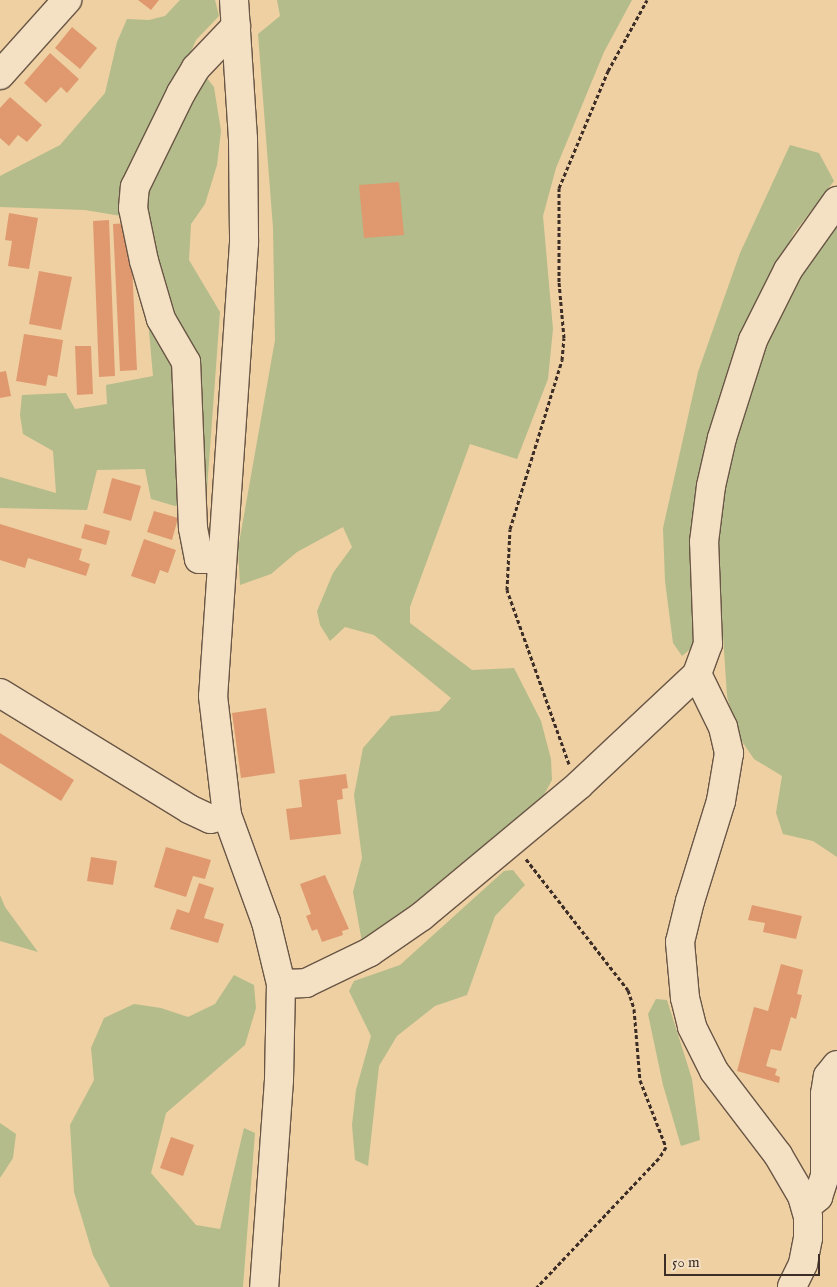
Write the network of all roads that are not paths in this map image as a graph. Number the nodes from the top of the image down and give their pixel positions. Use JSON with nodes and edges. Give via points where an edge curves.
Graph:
{"nodes":[{"id":1,"x":67,"y":0,"type":"edge"},
{"id":2,"x":235,"y":13,"type":"edge"},
{"id":3,"x":0,"y":75,"type":"edge"},
{"id":4,"x":837,"y":201,"type":"edge"},
{"id":5,"x":221,"y":559,"type":"junction"},
{"id":6,"x":697,"y":674,"type":"junction"},
{"id":7,"x":0,"y":692,"type":"edge"},
{"id":8,"x":227,"y":815,"type":"junction"},
{"id":9,"x":281,"y":984,"type":"junction"},
{"id":10,"x":837,"y":1065,"type":"edge"},
{"id":11,"x":806,"y":1207,"type":"junction"},
{"id":12,"x":264,"y":1287,"type":"edge"},
{"id":13,"x":792,"y":1287,"type":"edge"}],
"edges":[{"from":1,"to":3,"type":"street"},
{"from":2,"to":5,"type":"street","via":[[244,139],[244,243]]},
{"from":2,"to":5,"type":"street","via":[[181,93],[135,187],[133,208],[144,262],[161,319],[186,362],[192,528],[199,559]]},
{"from":4,"to":6,"type":"street","via":[[788,270],[753,340],[722,438],[711,486],[704,542],[708,644]]},
{"from":5,"to":8,"type":"street","via":[[214,696]]},
{"from":6,"to":9,"type":"street","via":[[579,785],[422,916],[370,952],[306,983]]},
{"from":6,"to":11,"type":"street","via":[[723,727],[729,753],[721,802],[680,942],[685,998],[692,1027],[714,1070],[778,1155]]},
{"from":7,"to":8,"type":"street","via":[[189,809],[210,820]]},
{"from":8,"to":9,"type":"street","via":[[266,922]]},
{"from":9,"to":12,"type":"street","via":[[279,1080]]},
{"from":10,"to":11,"type":"street","via":[[828,1076],[825,1094],[824,1182],[818,1197]]},
{"from":11,"to":13,"type":"street","via":[[808,1238],[803,1264]]}]}
